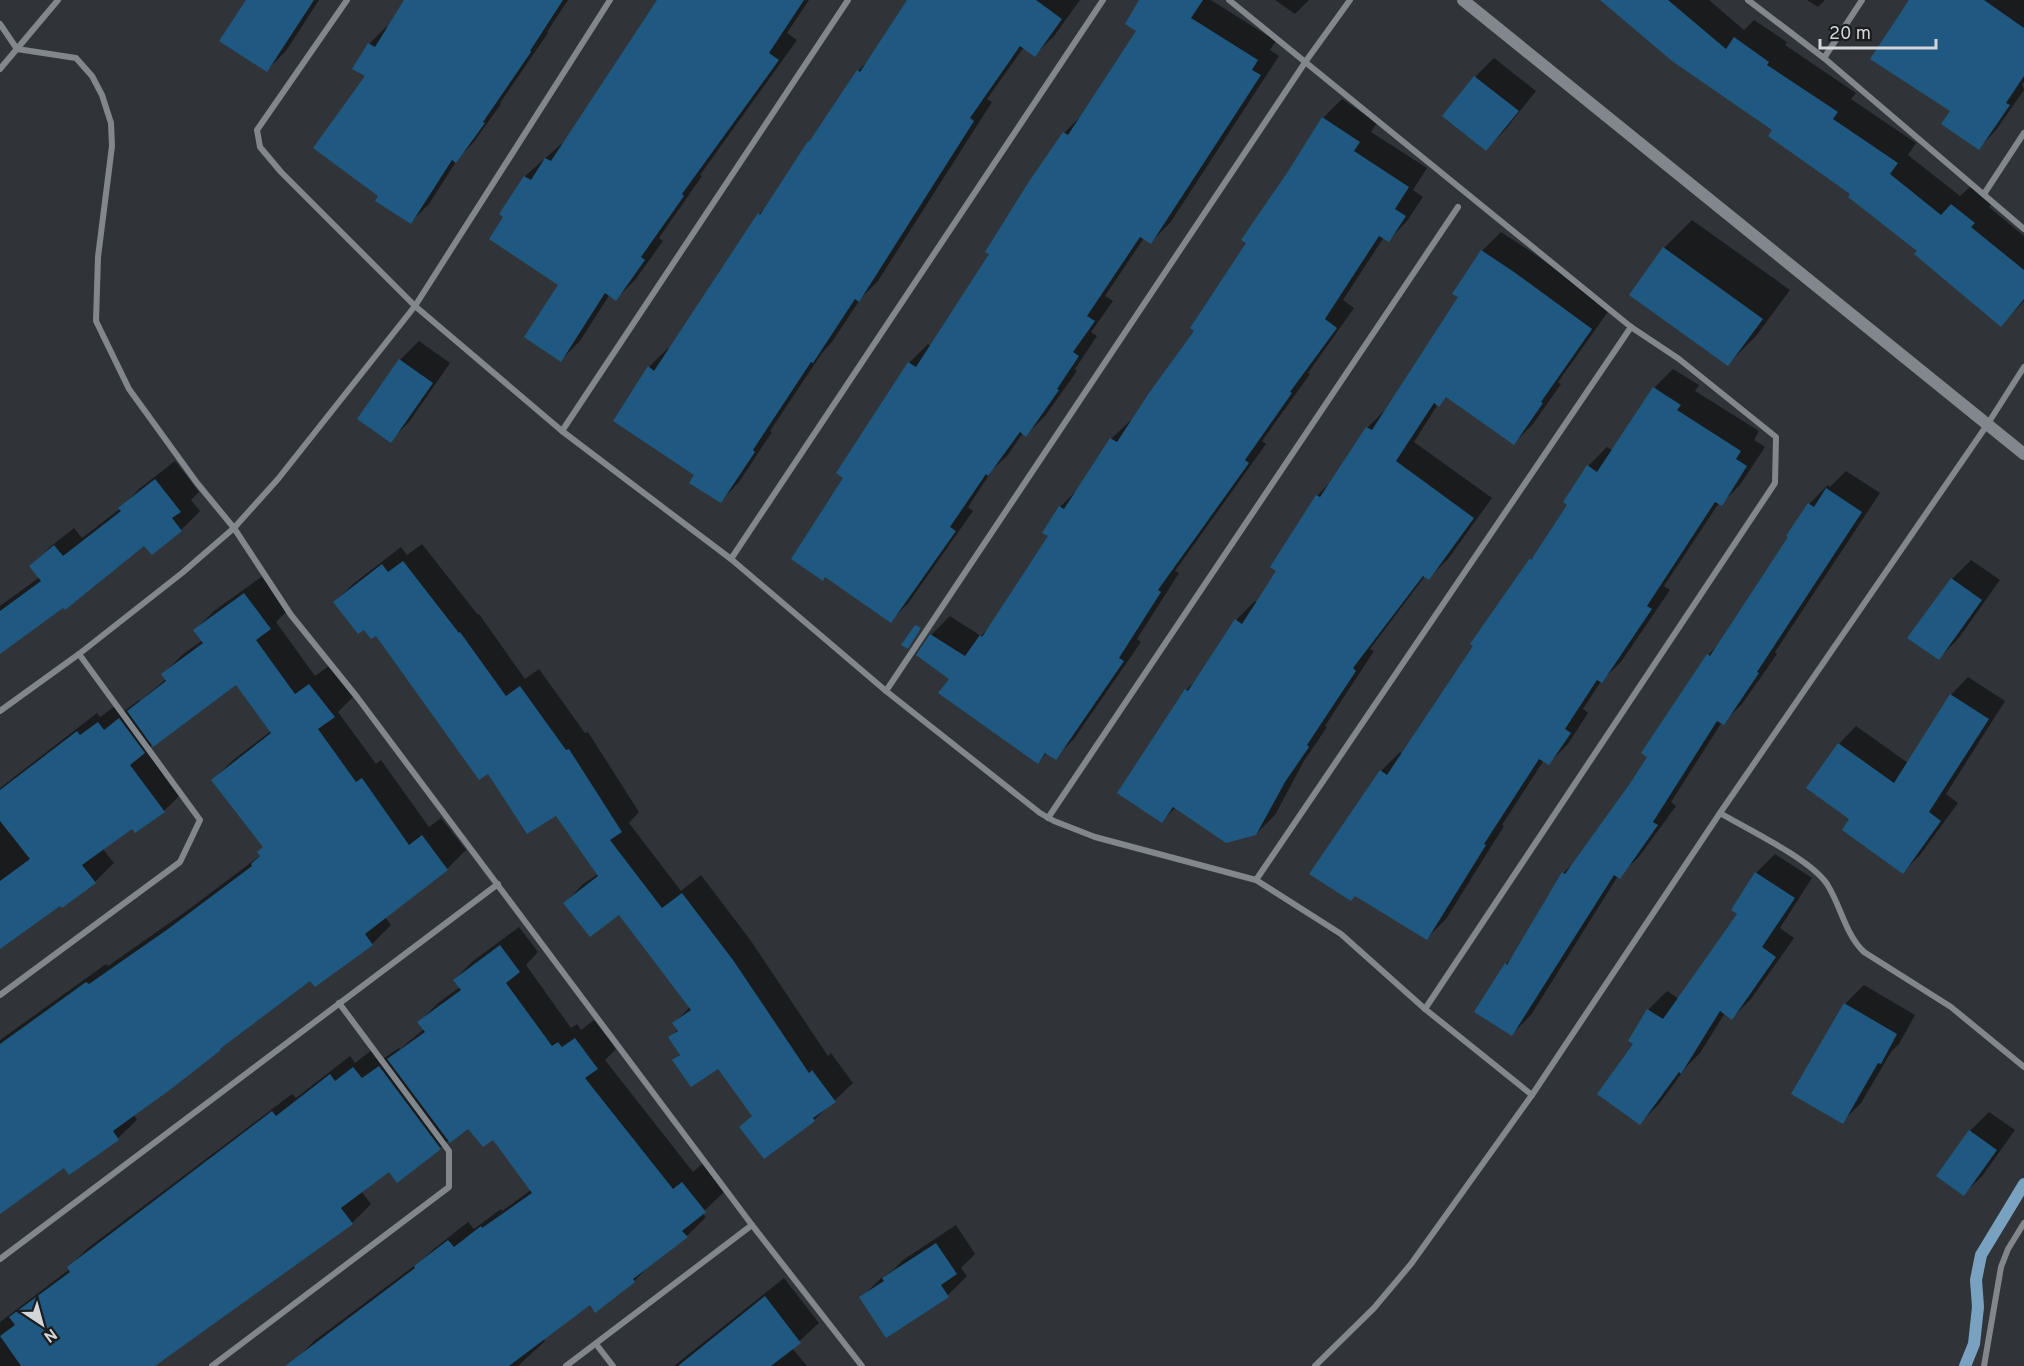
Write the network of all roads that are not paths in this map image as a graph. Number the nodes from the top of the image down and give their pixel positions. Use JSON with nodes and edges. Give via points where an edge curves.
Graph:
{"nodes":[{"id":1,"x":58,"y":0,"type":"edge"},
{"id":2,"x":347,"y":0,"type":"edge"},
{"id":3,"x":610,"y":0,"type":"edge"},
{"id":4,"x":848,"y":0,"type":"edge"},
{"id":5,"x":1103,"y":0,"type":"edge"},
{"id":6,"x":1230,"y":0,"type":"edge"},
{"id":7,"x":1350,"y":0,"type":"edge"},
{"id":8,"x":1463,"y":0,"type":"edge"},
{"id":9,"x":1748,"y":0,"type":"edge"},
{"id":10,"x":1862,"y":0,"type":"edge"},
{"id":11,"x":0,"y":24,"type":"edge"},
{"id":12,"x":16,"y":49,"type":"junction"},
{"id":13,"x":1824,"y":58,"type":"junction"},
{"id":14,"x":1306,"y":61,"type":"junction"},
{"id":15,"x":0,"y":69,"type":"edge"},
{"id":16,"x":2024,"y":134,"type":"edge"},
{"id":17,"x":1984,"y":194,"type":"junction"},
{"id":18,"x":1458,"y":207,"type":"dead end"},
{"id":19,"x":2024,"y":229,"type":"edge"},
{"id":20,"x":415,"y":306,"type":"junction"},
{"id":21,"x":1631,"y":327,"type":"junction"},
{"id":22,"x":2024,"y":367,"type":"edge"},
{"id":23,"x":1987,"y":425,"type":"junction"},
{"id":24,"x":562,"y":431,"type":"junction"},
{"id":25,"x":2024,"y":454,"type":"edge"},
{"id":26,"x":234,"y":528,"type":"junction"},
{"id":27,"x":730,"y":559,"type":"junction"},
{"id":28,"x":79,"y":654,"type":"junction"},
{"id":29,"x":886,"y":691,"type":"junction"},
{"id":30,"x":0,"y":711,"type":"edge"},
{"id":31,"x":1720,"y":813,"type":"junction"},
{"id":32,"x":1048,"y":818,"type":"junction"},
{"id":33,"x":1256,"y":880,"type":"junction"},
{"id":34,"x":498,"y":884,"type":"junction"},
{"id":35,"x":0,"y":994,"type":"edge"},
{"id":36,"x":339,"y":1003,"type":"junction"},
{"id":37,"x":1425,"y":1009,"type":"junction"},
{"id":38,"x":2024,"y":1067,"type":"edge"},
{"id":39,"x":1532,"y":1095,"type":"junction"},
{"id":40,"x":2024,"y":1223,"type":"edge"},
{"id":41,"x":752,"y":1225,"type":"junction"},
{"id":42,"x":0,"y":1259,"type":"edge"},
{"id":43,"x":596,"y":1344,"type":"junction"},
{"id":44,"x":212,"y":1366,"type":"edge"},
{"id":45,"x":566,"y":1366,"type":"edge"},
{"id":46,"x":613,"y":1366,"type":"edge"},
{"id":47,"x":862,"y":1366,"type":"edge"},
{"id":48,"x":1315,"y":1366,"type":"edge"},
{"id":49,"x":1984,"y":1366,"type":"edge"}],
"edges":[{"from":1,"to":12,"type":"street"},
{"from":2,"to":20,"type":"street","via":[[257,130],[260,147]]},
{"from":3,"to":20,"type":"street"},
{"from":4,"to":24,"type":"street"},
{"from":5,"to":27,"type":"street"},
{"from":6,"to":14,"type":"street"},
{"from":7,"to":14,"type":"street"},
{"from":8,"to":23,"type":"street"},
{"from":9,"to":13,"type":"street"},
{"from":10,"to":13,"type":"street"},
{"from":11,"to":12,"type":"street"},
{"from":12,"to":15,"type":"street"},
{"from":12,"to":26,"type":"street","via":[[76,58],[102,95],[111,123],[112,146],[98,257],[96,321],[129,389]]},
{"from":13,"to":17,"type":"street"},
{"from":14,"to":21,"type":"street"},
{"from":14,"to":29,"type":"street"},
{"from":16,"to":17,"type":"street"},
{"from":17,"to":19,"type":"street"},
{"from":18,"to":32,"type":"street"},
{"from":20,"to":24,"type":"street"},
{"from":20,"to":26,"type":"street","via":[[278,479]]},
{"from":21,"to":33,"type":"street"},
{"from":21,"to":37,"type":"street","via":[[1679,359],[1776,437],[1775,483]]},
{"from":22,"to":23,"type":"street"},
{"from":23,"to":25,"type":"street"},
{"from":23,"to":31,"type":"street"},
{"from":24,"to":27,"type":"street"},
{"from":26,"to":28,"type":"street"},
{"from":26,"to":34,"type":"street","via":[[291,615]]},
{"from":27,"to":29,"type":"street"},
{"from":28,"to":30,"type":"street"},
{"from":28,"to":35,"type":"street","via":[[200,820],[180,862]]},
{"from":29,"to":32,"type":"street"},
{"from":31,"to":38,"type":"street","via":[[1819,875],[1864,952],[1951,1007]]},
{"from":31,"to":39,"type":"street"},
{"from":32,"to":33,"type":"street","via":[[1095,837]]},
{"from":33,"to":37,"type":"street","via":[[1341,934]]},
{"from":34,"to":36,"type":"street"},
{"from":34,"to":41,"type":"street"},
{"from":36,"to":42,"type":"street"},
{"from":36,"to":44,"type":"street","via":[[449,1151],[450,1187]]},
{"from":37,"to":39,"type":"street"},
{"from":39,"to":48,"type":"street","via":[[1411,1264],[1374,1308]]},
{"from":40,"to":49,"type":"street","via":[[2001,1267]]},
{"from":41,"to":43,"type":"street"},
{"from":41,"to":47,"type":"street"},
{"from":43,"to":45,"type":"street"},
{"from":43,"to":46,"type":"street"}]}
